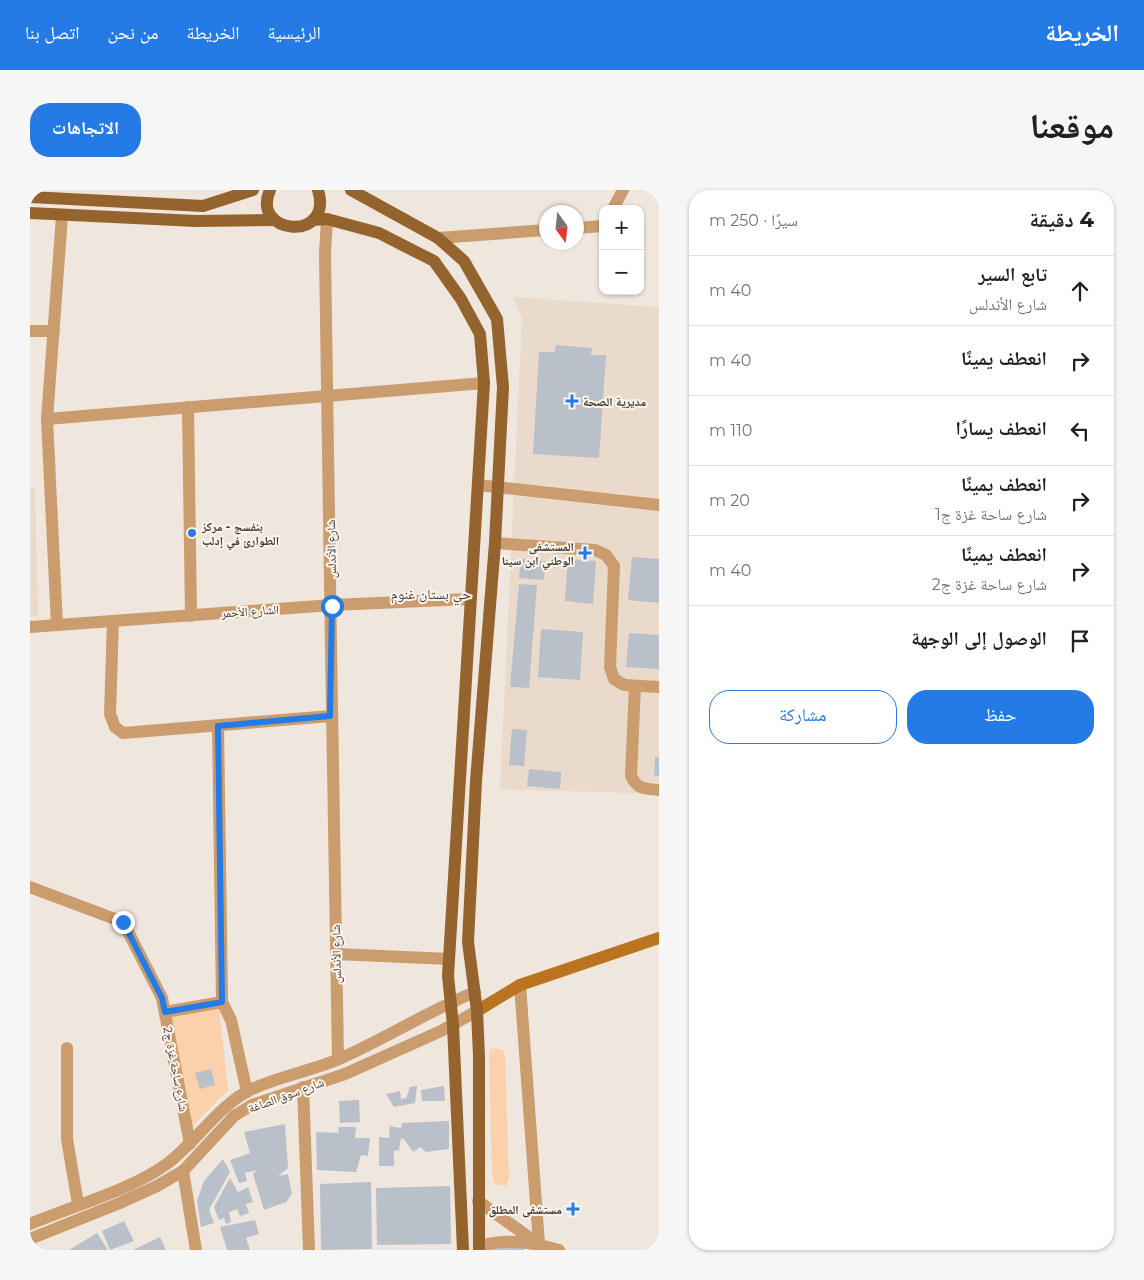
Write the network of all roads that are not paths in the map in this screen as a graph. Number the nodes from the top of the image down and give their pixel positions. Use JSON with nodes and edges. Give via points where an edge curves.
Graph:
{"nodes":[{"id":1,"x":253,"y":190,"type":"edge"},
{"id":2,"x":270,"y":190,"type":"edge"},
{"id":3,"x":318,"y":190,"type":"edge"},
{"id":4,"x":351,"y":190,"type":"edge"},
{"id":5,"x":362,"y":190,"type":"edge"},
{"id":6,"x":623,"y":190,"type":"edge"},
{"id":7,"x":239,"y":193,"type":"edge"},
{"id":8,"x":30,"y":197,"type":"edge"},
{"id":9,"x":372,"y":202,"type":"junction"},
{"id":10,"x":615,"y":205,"type":"edge"},
{"id":11,"x":30,"y":214,"type":"edge"},
{"id":12,"x":62,"y":216,"type":"junction"},
{"id":13,"x":327,"y":219,"type":"junction"},
{"id":14,"x":274,"y":220,"type":"junction"},
{"id":15,"x":313,"y":220,"type":"junction"},
{"id":16,"x":599,"y":226,"type":"edge"},
{"id":17,"x":584,"y":227,"type":"edge"},
{"id":18,"x":539,"y":231,"type":"edge"},
{"id":19,"x":438,"y":238,"type":"junction"},
{"id":20,"x":30,"y":331,"type":"edge"},
{"id":21,"x":54,"y":331,"type":"junction"},
{"id":22,"x":484,"y":382,"type":"junction"},
{"id":23,"x":328,"y":395,"type":"junction"},
{"id":24,"x":188,"y":407,"type":"junction"},
{"id":25,"x":47,"y":420,"type":"junction"},
{"id":26,"x":478,"y":485,"type":"junction"},
{"id":27,"x":498,"y":487,"type":"junction"},
{"id":28,"x":659,"y":505,"type":"edge"},
{"id":29,"x":495,"y":543,"type":"junction"},
{"id":30,"x":470,"y":599,"type":"junction"},
{"id":31,"x":332,"y":606,"type":"junction"},
{"id":32,"x":191,"y":616,"type":"junction"},
{"id":33,"x":113,"y":621,"type":"junction"},
{"id":34,"x":57,"y":625,"type":"junction"},
{"id":35,"x":30,"y":627,"type":"edge"},
{"id":36,"x":635,"y":686,"type":"junction"},
{"id":37,"x":659,"y":687,"type":"edge"},
{"id":38,"x":330,"y":716,"type":"junction"},
{"id":39,"x":218,"y":726,"type":"junction"},
{"id":40,"x":659,"y":790,"type":"edge"},
{"id":41,"x":30,"y":887,"type":"edge"},
{"id":42,"x":659,"y":938,"type":"edge"},
{"id":43,"x":336,"y":954,"type":"junction"},
{"id":44,"x":449,"y":959,"type":"junction"},
{"id":45,"x":520,"y":985,"type":"junction"},
{"id":46,"x":475,"y":992,"type":"junction"},
{"id":47,"x":222,"y":1002,"type":"junction"},
{"id":48,"x":451,"y":1002,"type":"junction"},
{"id":49,"x":477,"y":1011,"type":"junction"},
{"id":50,"x":165,"y":1012,"type":"junction"},
{"id":51,"x":453,"y":1025,"type":"junction"},
{"id":52,"x":66,"y":1048,"type":"dead end"},
{"id":53,"x":338,"y":1059,"type":"junction"},
{"id":54,"x":303,"y":1087,"type":"junction"},
{"id":55,"x":247,"y":1092,"type":"junction"},
{"id":56,"x":190,"y":1144,"type":"junction"},
{"id":57,"x":183,"y":1170,"type":"junction"},
{"id":58,"x":478,"y":1201,"type":"junction"},
{"id":59,"x":78,"y":1204,"type":"junction"},
{"id":60,"x":30,"y":1224,"type":"edge"},
{"id":61,"x":30,"y":1239,"type":"edge"},
{"id":62,"x":539,"y":1244,"type":"junction"},
{"id":63,"x":479,"y":1248,"type":"edge"},
{"id":64,"x":196,"y":1250,"type":"edge"},
{"id":65,"x":309,"y":1250,"type":"edge"},
{"id":66,"x":463,"y":1250,"type":"edge"},
{"id":67,"x":559,"y":1250,"type":"edge"}],
"edges":[{"from":1,"to":7,"type":"main road"},
{"from":2,"to":14,"type":"main road","via":[[268,206]]},
{"from":3,"to":15,"type":"main road","via":[[320,206]]},
{"from":4,"to":9,"type":"main road"},
{"from":5,"to":9,"type":"main road"},
{"from":6,"to":10,"type":"street"},
{"from":7,"to":8,"type":"main road","via":[[203,206]]},
{"from":9,"to":19,"type":"main road"},
{"from":11,"to":12,"type":"main road"},
{"from":12,"to":14,"type":"main road"},
{"from":12,"to":21,"type":"street"},
{"from":13,"to":15,"type":"main road"},
{"from":13,"to":22,"type":"main road","via":[[380,233],[434,262],[461,299],[480,334]]},
{"from":13,"to":23,"type":"street","name":"شارع الأندلس","via":[[324,254]]},
{"from":14,"to":15,"type":"main road","via":[[296,228]]},
{"from":16,"to":17,"type":"street"},
{"from":18,"to":19,"type":"street"},
{"from":19,"to":27,"type":"main road","via":[[464,260],[497,319],[503,387]]},
{"from":20,"to":21,"type":"street"},
{"from":21,"to":25,"type":"street"},
{"from":22,"to":23,"type":"street"},
{"from":22,"to":26,"type":"main road"},
{"from":23,"to":24,"type":"street"},
{"from":23,"to":31,"type":"street","name":"شارع الأندلس"},
{"from":24,"to":25,"type":"street"},
{"from":24,"to":32,"type":"street"},
{"from":25,"to":34,"type":"street"},
{"from":26,"to":27,"type":"street"},
{"from":26,"to":30,"type":"main road"},
{"from":27,"to":28,"type":"street"},
{"from":27,"to":29,"type":"main road"},
{"from":29,"to":36,"type":"street","via":[[595,550],[606,556],[614,566],[610,667],[614,679],[624,685]]},
{"from":29,"to":46,"type":"main road","via":[[476,781],[468,942]]},
{"from":30,"to":31,"type":"street","name":"الشارع الأحمر"},
{"from":30,"to":44,"type":"main road"},
{"from":31,"to":32,"type":"street","name":"الشارع الأحمر"},
{"from":31,"to":38,"type":"street","name":"شارع الأندلس"},
{"from":32,"to":33,"type":"street","name":"الشارع الأحمر"},
{"from":33,"to":34,"type":"street","name":"الشارع الأحمر"},
{"from":33,"to":39,"type":"street","via":[[110,714],[115,727],[123,733]]},
{"from":34,"to":35,"type":"street","name":"الشارع الأحمر"},
{"from":36,"to":37,"type":"street"},
{"from":36,"to":40,"type":"street","via":[[631,776],[640,788]]},
{"from":38,"to":39,"type":"street"},
{"from":38,"to":43,"type":"street","name":"شارع الأندلس"},
{"from":39,"to":47,"type":"street"},
{"from":41,"to":50,"type":"street","name":"شارع ساحة غزة ج2","via":[[123,922],[162,998]]},
{"from":42,"to":45,"type":"street"},
{"from":43,"to":44,"type":"street"},
{"from":43,"to":53,"type":"street","name":"شارع الأندلس"},
{"from":44,"to":48,"type":"main road"},
{"from":45,"to":49,"type":"street"},
{"from":45,"to":62,"type":"street"},
{"from":46,"to":48,"type":"street"},
{"from":46,"to":49,"type":"main road"},
{"from":47,"to":50,"type":"street"},
{"from":47,"to":55,"type":"street","via":[[231,1020]]},
{"from":48,"to":51,"type":"main road"},
{"from":48,"to":53,"type":"street"},
{"from":49,"to":51,"type":"street","name":"شارع سوق الصاغة"},
{"from":49,"to":58,"type":"main road"},
{"from":50,"to":56,"type":"street","name":"شارع ساحة غزة ج2"},
{"from":51,"to":54,"type":"street","name":"شارع سوق الصاغة","via":[[345,1074]]},
{"from":51,"to":66,"type":"main road"},
{"from":52,"to":59,"type":"street","via":[[67,1139]]},
{"from":53,"to":55,"type":"street"},
{"from":54,"to":57,"type":"street","name":"شارع سوق الصاغة","via":[[234,1116]]},
{"from":54,"to":65,"type":"street"},
{"from":55,"to":56,"type":"street","via":[[214,1117]]},
{"from":56,"to":59,"type":"street","via":[[167,1164],[133,1183]]},
{"from":57,"to":61,"type":"street","name":"شارع سوق الصاغة","via":[[120,1203]]},
{"from":57,"to":64,"type":"street"},
{"from":58,"to":62,"type":"street"},
{"from":58,"to":63,"type":"main road"},
{"from":59,"to":60,"type":"street"},
{"from":62,"to":63,"type":"street","via":[[500,1240]]},
{"from":62,"to":67,"type":"street"}]}
